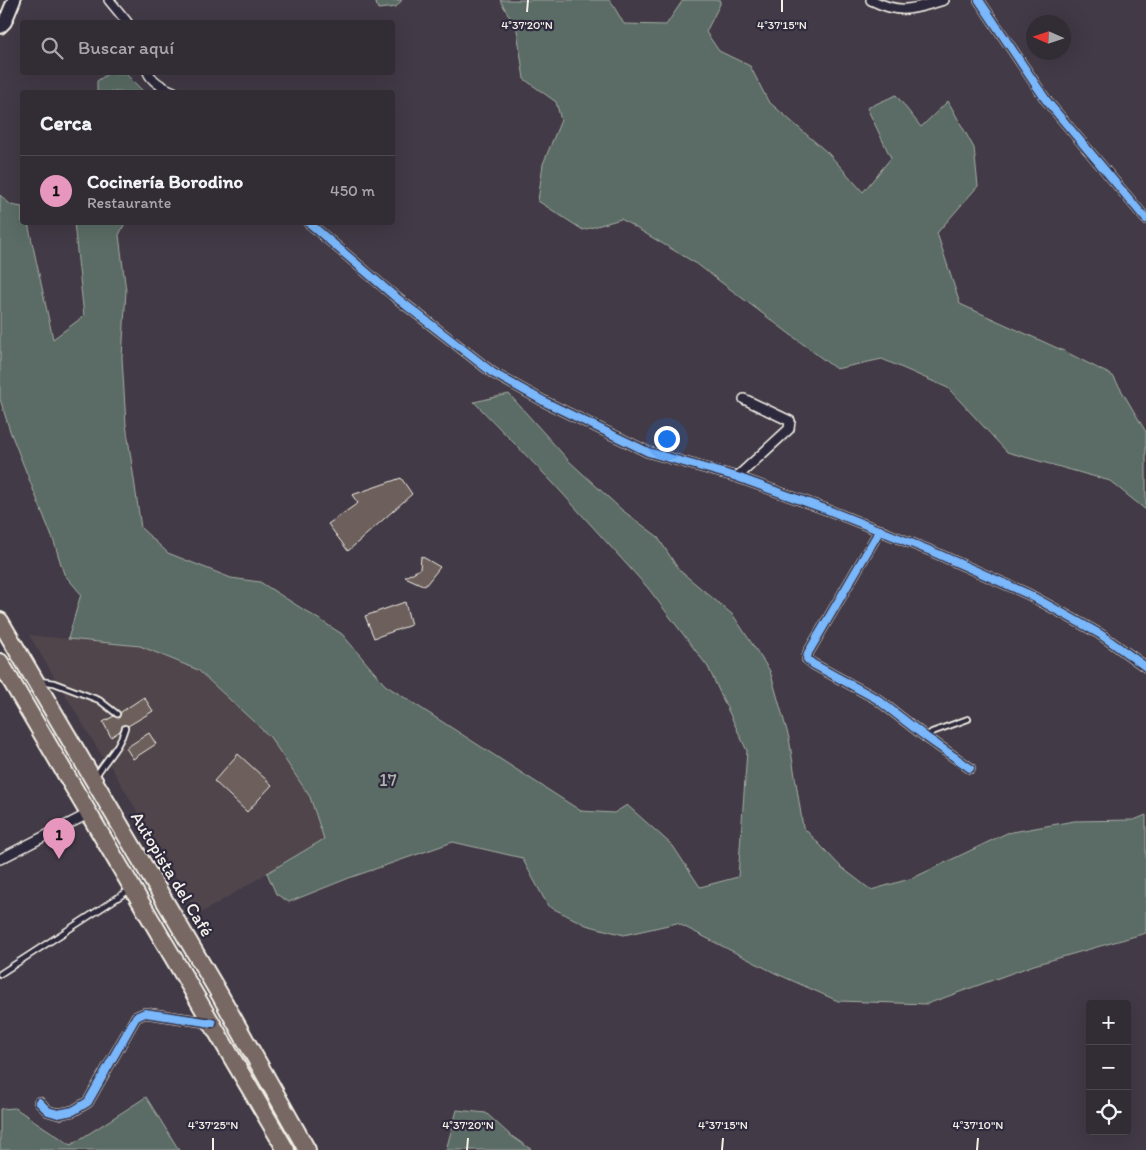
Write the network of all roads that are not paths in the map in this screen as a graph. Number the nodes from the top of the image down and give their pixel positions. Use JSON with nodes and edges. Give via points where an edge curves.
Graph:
{"nodes":[{"id":1,"x":14,"y":0,"type":"edge"},
{"id":2,"x":109,"y":0,"type":"edge"},
{"id":3,"x":871,"y":0,"type":"edge"},
{"id":4,"x":944,"y":0,"type":"edge"},
{"id":5,"x":980,"y":0,"type":"edge"},
{"id":6,"x":125,"y":20,"type":"edge"},
{"id":7,"x":0,"y":27,"type":"edge"},
{"id":8,"x":150,"y":75,"type":"edge"},
{"id":9,"x":169,"y":90,"type":"edge"},
{"id":10,"x":1146,"y":219,"type":"edge"},
{"id":11,"x":311,"y":225,"type":"edge"},
{"id":12,"x":744,"y":399,"type":"dead end"},
{"id":13,"x":737,"y":477,"type":"junction"},
{"id":14,"x":880,"y":530,"type":"junction"},
{"id":15,"x":0,"y":621,"type":"edge"},
{"id":16,"x":0,"y":662,"type":"edge"},
{"id":17,"x":1146,"y":667,"type":"edge"},
{"id":18,"x":35,"y":680,"type":"junction"},
{"id":19,"x":117,"y":714,"type":"dead end"},
{"id":20,"x":968,"y":719,"type":"dead end"},
{"id":21,"x":124,"y":728,"type":"dead end"},
{"id":22,"x":926,"y":737,"type":"junction"},
{"id":23,"x":970,"y":768,"type":"dead end"},
{"id":24,"x":93,"y":782,"type":"junction"},
{"id":25,"x":90,"y":813,"type":"junction"},
{"id":26,"x":0,"y":859,"type":"edge"},
{"id":27,"x":133,"y":888,"type":"junction"},
{"id":28,"x":0,"y":974,"type":"edge"},
{"id":29,"x":212,"y":1023,"type":"junction"},
{"id":30,"x":39,"y":1102,"type":"dead end"},
{"id":31,"x":286,"y":1150,"type":"edge"},
{"id":32,"x":306,"y":1150,"type":"edge"}],
"edges":[{"from":1,"to":7,"type":"street"},
{"from":2,"to":6,"type":"street"},
{"from":3,"to":4,"type":"street","via":[[886,7],[908,10]]},
{"from":5,"to":10,"type":"street","via":[[1046,100]]},
{"from":8,"to":9,"type":"street"},
{"from":11,"to":13,"type":"street","via":[[393,295],[493,373],[648,452]]},
{"from":12,"to":13,"type":"street","via":[[790,421],[788,429]]},
{"from":13,"to":14,"type":"street"},
{"from":14,"to":17,"type":"street","via":[[1028,594],[1100,634]]},
{"from":14,"to":22,"type":"street","via":[[808,653],[807,660],[877,699]]},
{"from":15,"to":18,"type":"highway","name":"Autopista del Café"},
{"from":16,"to":25,"type":"highway"},
{"from":18,"to":19,"type":"lane","via":[[54,683],[99,700]]},
{"from":18,"to":24,"type":"highway","name":"Autopista del Café"},
{"from":20,"to":22,"type":"lane"},
{"from":21,"to":24,"type":"lane","via":[[122,738]]},
{"from":22,"to":23,"type":"street"},
{"from":24,"to":32,"type":"highway","name":"Autopista del Café","via":[[220,995]]},
{"from":25,"to":26,"type":"street"},
{"from":25,"to":27,"type":"highway"},
{"from":27,"to":28,"type":"lane"},
{"from":27,"to":29,"type":"highway"},
{"from":29,"to":30,"type":"street","via":[[145,1013],[136,1017],[88,1102],[74,1111],[58,1114],[48,1111]]},
{"from":29,"to":31,"type":"highway"}]}
